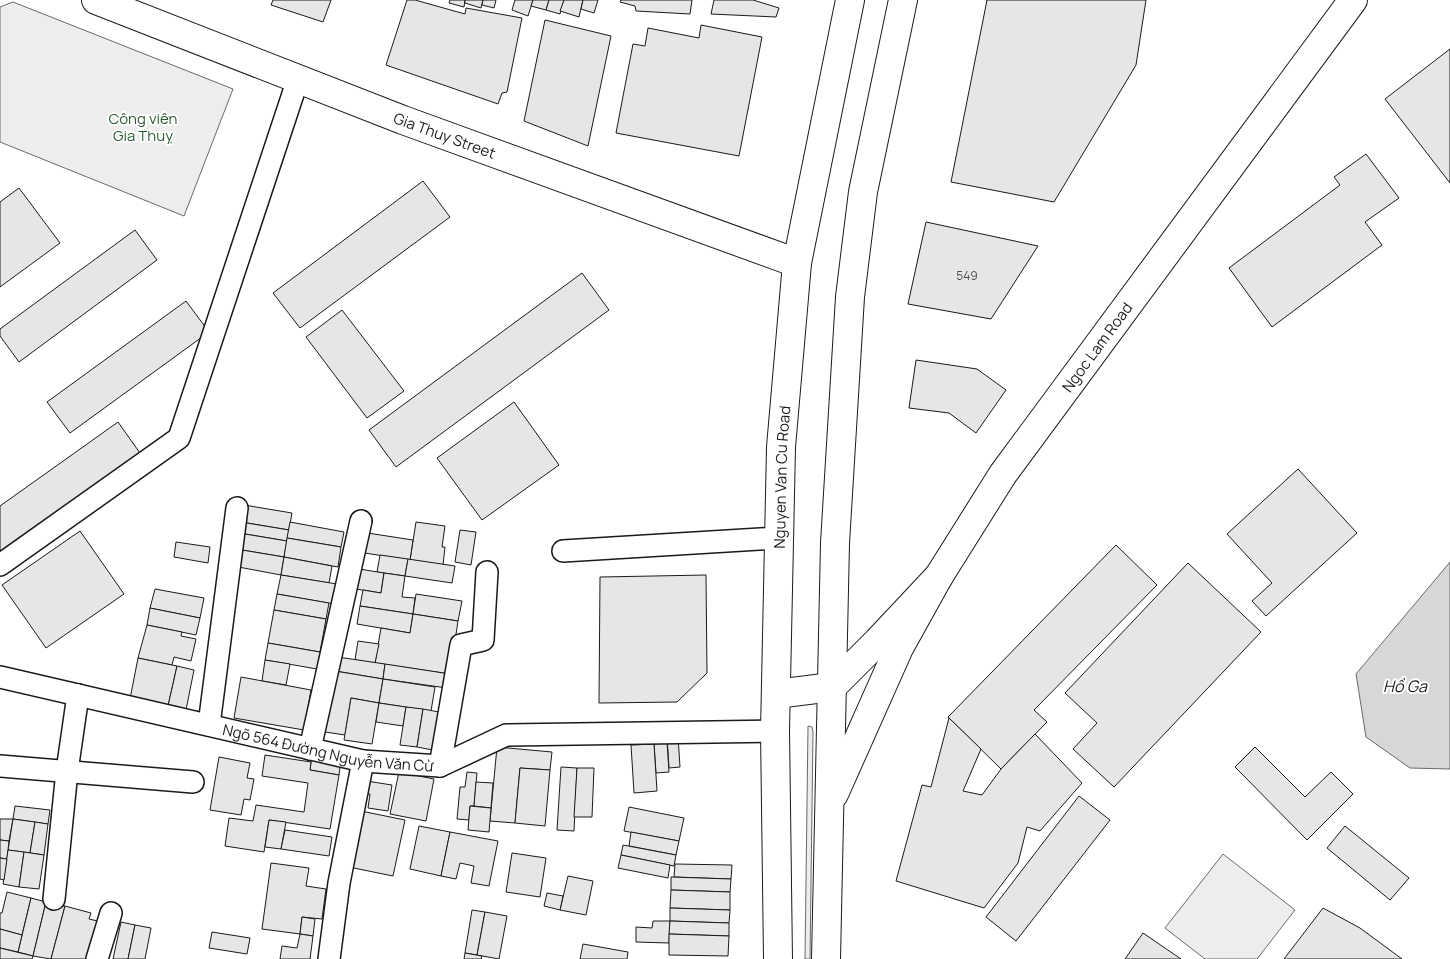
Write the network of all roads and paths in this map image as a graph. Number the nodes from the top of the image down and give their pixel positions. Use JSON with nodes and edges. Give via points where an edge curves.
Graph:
{"nodes":[{"id":1,"x":96,"y":0,"type":"edge"},
{"id":2,"x":850,"y":0,"type":"edge"},
{"id":3,"x":903,"y":0,"type":"edge"},
{"id":4,"x":1353,"y":0,"type":"edge"},
{"id":5,"x":298,"y":79,"type":"junction"},
{"id":6,"x":797,"y":263,"type":"junction"},
{"id":7,"x":237,"y":508,"type":"dead end"},
{"id":8,"x":361,"y":521,"type":"dead end"},
{"id":9,"x":778,"y":538,"type":"junction"},
{"id":10,"x":564,"y":551,"type":"dead end"},
{"id":11,"x":0,"y":565,"type":"edge"},
{"id":12,"x":488,"y":572,"type":"dead end"},
{"id":13,"x":939,"y":576,"type":"junction"},
{"id":14,"x":0,"y":677,"type":"edge"},
{"id":15,"x":832,"y":688,"type":"junction"},
{"id":16,"x":776,"y":694,"type":"junction"},
{"id":17,"x":78,"y":695,"type":"junction"},
{"id":18,"x":208,"y":725,"type":"junction"},
{"id":19,"x":775,"y":731,"type":"junction"},
{"id":20,"x":310,"y":749,"type":"junction"},
{"id":21,"x":363,"y":761,"type":"junction"},
{"id":22,"x":0,"y":766,"type":"edge"},
{"id":23,"x":440,"y":766,"type":"junction"},
{"id":24,"x":67,"y":771,"type":"junction"},
{"id":25,"x":193,"y":782,"type":"dead end"},
{"id":26,"x":829,"y":804,"type":"junction"},
{"id":27,"x":54,"y":899,"type":"dead end"},
{"id":28,"x":111,"y":913,"type":"dead end"},
{"id":29,"x":97,"y":959,"type":"edge"},
{"id":30,"x":329,"y":959,"type":"edge"},
{"id":31,"x":778,"y":959,"type":"edge"},
{"id":32,"x":826,"y":959,"type":"edge"}],
"edges":[{"from":1,"to":5,"type":"main road","name":"Gia Thuy Street"},
{"from":2,"to":6,"type":"main road","name":"Nguyen Van Cu Road"},
{"from":3,"to":15,"type":"main road","via":[[863,192],[850,297],[835,543]]},
{"from":4,"to":13,"type":"main road","name":"Ngoc Lam Road","via":[[1003,474]]},
{"from":5,"to":6,"type":"main road","name":"Gia Thuy Street"},
{"from":5,"to":11,"type":"street","via":[[179,438]]},
{"from":6,"to":9,"type":"main road","name":"Nguyen Van Cu Road","via":[[781,447]]},
{"from":7,"to":18,"type":"street"},
{"from":8,"to":20,"type":"street"},
{"from":9,"to":10,"type":"street"},
{"from":9,"to":16,"type":"main road","name":"Nguyen Van Cu Road"},
{"from":12,"to":23,"type":"street","via":[[483,640],[461,645]]},
{"from":13,"to":15,"type":"main road","name":"Ngoc Lam Road"},
{"from":13,"to":26,"type":"main road","via":[[895,657]]},
{"from":14,"to":17,"type":"street","name":"Ngõ 564 Đường Nguyễn Văn Cừ"},
{"from":15,"to":16,"type":"main road"},
{"from":15,"to":26,"type":"main road"},
{"from":16,"to":19,"type":"main road","name":"Nguyen Van Cu Road"},
{"from":17,"to":18,"type":"street","name":"Ngõ 564 Đường Nguyễn Văn Cừ"},
{"from":17,"to":24,"type":"street"},
{"from":18,"to":20,"type":"street","name":"Ngõ 564 Đường Nguyễn Văn Cừ"},
{"from":19,"to":23,"type":"street","name":"Ngõ 564 Đường Nguyễn Văn Cừ","via":[[506,736]]},
{"from":19,"to":31,"type":"main road","name":"Nguyen Van Cu Road"},
{"from":20,"to":21,"type":"street","name":"Ngõ 564 Đường Nguyễn Văn Cừ"},
{"from":21,"to":23,"type":"street","name":"Ngõ 564 Đường Nguyễn Văn Cừ"},
{"from":21,"to":30,"type":"street","via":[[339,883]]},
{"from":22,"to":24,"type":"street"},
{"from":24,"to":25,"type":"street"},
{"from":24,"to":27,"type":"street"},
{"from":26,"to":32,"type":"main road"},
{"from":28,"to":29,"type":"street"}]}
